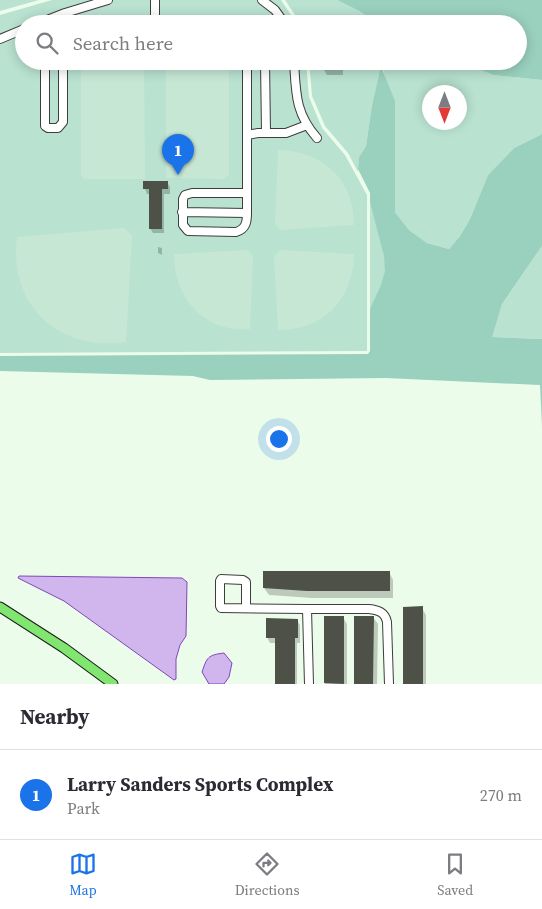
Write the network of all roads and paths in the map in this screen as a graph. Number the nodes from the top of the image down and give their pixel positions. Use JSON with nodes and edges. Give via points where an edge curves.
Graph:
{"nodes":[{"id":1,"x":108,"y":0,"type":"edge"},
{"id":2,"x":155,"y":0,"type":"edge"},
{"id":3,"x":262,"y":0,"type":"edge"},
{"id":4,"x":60,"y":15,"type":"edge"},
{"id":5,"x":155,"y":15,"type":"edge"},
{"id":6,"x":279,"y":15,"type":"edge"},
{"id":7,"x":15,"y":33,"type":"edge"},
{"id":8,"x":0,"y":39,"type":"edge"},
{"id":9,"x":45,"y":70,"type":"edge"},
{"id":10,"x":63,"y":70,"type":"edge"},
{"id":11,"x":246,"y":70,"type":"edge"},
{"id":12,"x":266,"y":70,"type":"edge"},
{"id":13,"x":295,"y":70,"type":"edge"},
{"id":14,"x":306,"y":125,"type":"junction"},
{"id":15,"x":266,"y":133,"type":"junction"},
{"id":16,"x":247,"y":135,"type":"junction"},
{"id":17,"x":317,"y":138,"type":"dead end"},
{"id":18,"x":247,"y":193,"type":"junction"},
{"id":19,"x":182,"y":212,"type":"junction"},
{"id":20,"x":247,"y":213,"type":"junction"},
{"id":21,"x":0,"y":607,"type":"edge"},
{"id":22,"x":246,"y":608,"type":"junction"},
{"id":23,"x":307,"y":609,"type":"junction"},
{"id":24,"x":0,"y":614,"type":"edge"},
{"id":25,"x":22,"y":622,"type":"junction"},
{"id":26,"x":113,"y":684,"type":"edge"},
{"id":27,"x":309,"y":684,"type":"edge"},
{"id":28,"x":389,"y":684,"type":"edge"}],
"edges":[{"from":1,"to":4,"type":"street"},
{"from":2,"to":5,"type":"street"},
{"from":3,"to":6,"type":"street"},
{"from":7,"to":8,"type":"street"},
{"from":9,"to":10,"type":"street","via":[[48,128],[58,128],[63,122]]},
{"from":11,"to":16,"type":"street"},
{"from":12,"to":15,"type":"street"},
{"from":13,"to":14,"type":"street","via":[[298,104]]},
{"from":14,"to":15,"type":"street","via":[[286,133]]},
{"from":14,"to":17,"type":"street"},
{"from":15,"to":16,"type":"street"},
{"from":16,"to":18,"type":"street"},
{"from":18,"to":19,"type":"street","via":[[189,194],[183,199]]},
{"from":18,"to":20,"type":"street"},
{"from":19,"to":20,"type":"street"},
{"from":19,"to":20,"type":"street","via":[[183,226],[188,231],[236,232],[246,225]]},
{"from":21,"to":25,"type":"main road"},
{"from":22,"to":22,"type":"street","via":[[221,608],[221,579],[246,582]]},
{"from":22,"to":23,"type":"street"},
{"from":23,"to":27,"type":"street"},
{"from":23,"to":28,"type":"street","via":[[369,609],[382,613],[387,622]]},
{"from":24,"to":25,"type":"main road"},
{"from":25,"to":26,"type":"main road"}]}
